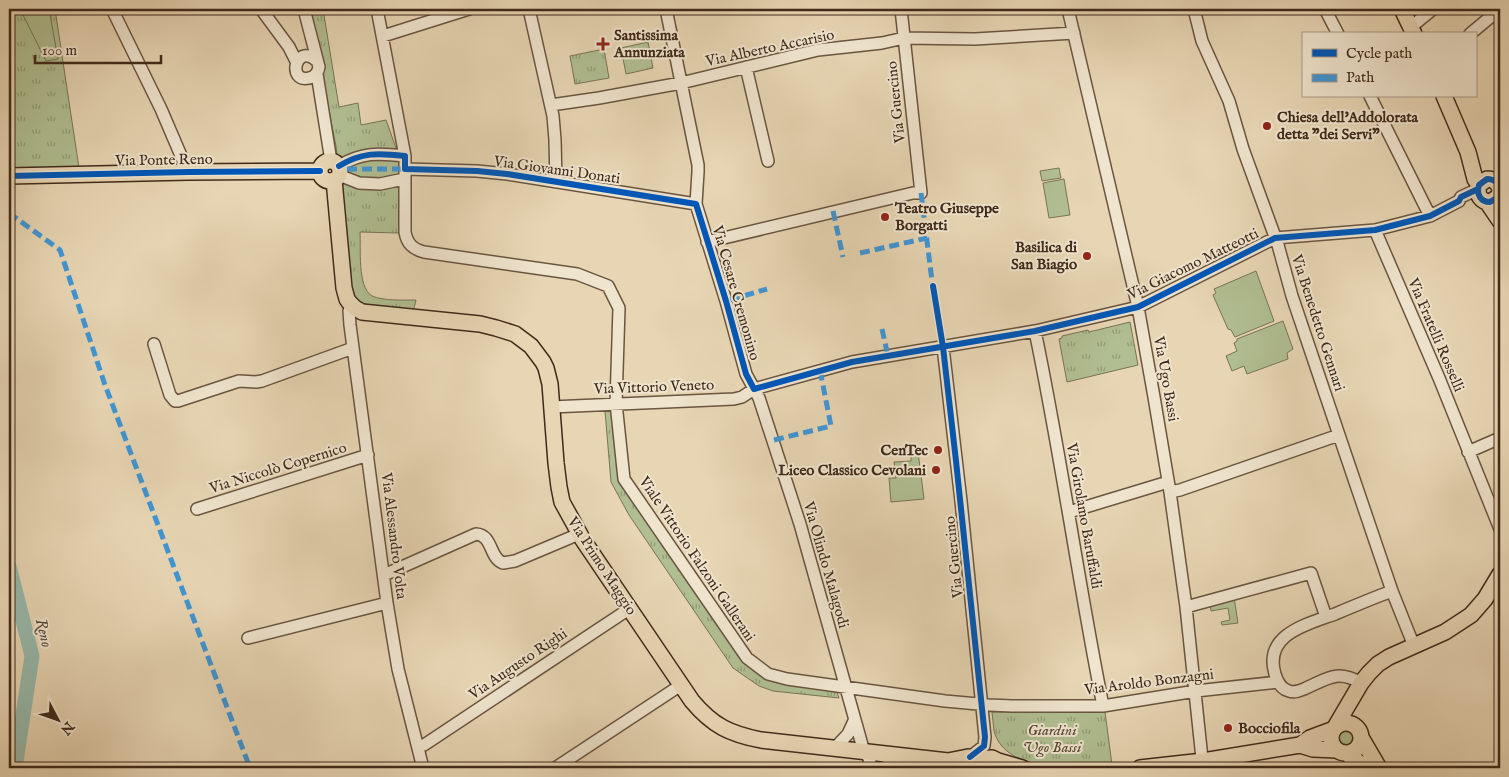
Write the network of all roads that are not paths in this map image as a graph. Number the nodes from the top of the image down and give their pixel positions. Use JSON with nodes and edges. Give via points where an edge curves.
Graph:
{"nodes":[{"id":1,"x":112,"y":9,"type":"edge"},
{"id":2,"x":261,"y":9,"type":"edge"},
{"id":3,"x":304,"y":9,"type":"edge"},
{"id":4,"x":377,"y":9,"type":"edge"},
{"id":5,"x":382,"y":9,"type":"edge"},
{"id":6,"x":469,"y":9,"type":"edge"},
{"id":7,"x":529,"y":9,"type":"edge"},
{"id":8,"x":666,"y":9,"type":"edge"},
{"id":9,"x":901,"y":9,"type":"edge"},
{"id":10,"x":1068,"y":9,"type":"edge"},
{"id":11,"x":1194,"y":9,"type":"edge"},
{"id":12,"x":1325,"y":9,"type":"edge"},
{"id":13,"x":1402,"y":9,"type":"edge"},
{"id":14,"x":1433,"y":9,"type":"edge"},
{"id":15,"x":1500,"y":9,"type":"edge"},
{"id":16,"x":380,"y":21,"type":"junction"},
{"id":17,"x":1412,"y":30,"type":"edge"},
{"id":18,"x":1337,"y":32,"type":"edge"},
{"id":19,"x":1472,"y":32,"type":"edge"},
{"id":20,"x":1074,"y":33,"type":"junction"},
{"id":21,"x":383,"y":36,"type":"junction"},
{"id":22,"x":904,"y":38,"type":"junction"},
{"id":23,"x":305,"y":59,"type":"junction"},
{"id":24,"x":746,"y":67,"type":"junction"},
{"id":25,"x":312,"y":76,"type":"junction"},
{"id":26,"x":682,"y":83,"type":"junction"},
{"id":27,"x":1371,"y":98,"type":"edge"},
{"id":28,"x":1445,"y":98,"type":"edge"},
{"id":29,"x":551,"y":105,"type":"junction"},
{"id":30,"x":405,"y":156,"type":"junction"},
{"id":31,"x":768,"y":161,"type":"dead end"},
{"id":32,"x":333,"y":171,"type":"junction"},
{"id":33,"x":188,"y":172,"type":"junction"},
{"id":34,"x":404,"y":174,"type":"junction"},
{"id":35,"x":9,"y":176,"type":"edge"},
{"id":36,"x":556,"y":182,"type":"junction"},
{"id":37,"x":1493,"y":189,"type":"edge"},
{"id":38,"x":696,"y":204,"type":"junction"},
{"id":39,"x":1430,"y":216,"type":"junction"},
{"id":40,"x":1500,"y":221,"type":"edge"},
{"id":41,"x":1375,"y":230,"type":"junction"},
{"id":42,"x":1275,"y":238,"type":"junction"},
{"id":43,"x":707,"y":242,"type":"junction"},
{"id":44,"x":352,"y":305,"type":"junction"},
{"id":45,"x":1138,"y":307,"type":"junction"},
{"id":46,"x":1035,"y":330,"type":"junction"},
{"id":47,"x":154,"y":344,"type":"dead end"},
{"id":48,"x":943,"y":347,"type":"junction"},
{"id":49,"x":353,"y":348,"type":"junction"},
{"id":50,"x":754,"y":389,"type":"junction"},
{"id":51,"x":616,"y":403,"type":"junction"},
{"id":52,"x":551,"y":407,"type":"junction"},
{"id":53,"x":1339,"y":435,"type":"junction"},
{"id":54,"x":1500,"y":438,"type":"edge"},
{"id":55,"x":1468,"y":452,"type":"junction"},
{"id":56,"x":368,"y":455,"type":"junction"},
{"id":57,"x":1169,"y":487,"type":"junction"},
{"id":58,"x":197,"y":509,"type":"dead end"},
{"id":59,"x":1070,"y":512,"type":"junction"},
{"id":60,"x":1500,"y":529,"type":"edge"},
{"id":61,"x":580,"y":534,"type":"junction"},
{"id":62,"x":1500,"y":574,"type":"edge"},
{"id":63,"x":384,"y":575,"type":"junction"},
{"id":64,"x":1392,"y":591,"type":"junction"},
{"id":65,"x":387,"y":603,"type":"junction"},
{"id":66,"x":1186,"y":607,"type":"junction"},
{"id":67,"x":629,"y":608,"type":"junction"},
{"id":68,"x":1326,"y":617,"type":"junction"},
{"id":69,"x":248,"y":638,"type":"dead end"},
{"id":70,"x":1414,"y":646,"type":"junction"},
{"id":71,"x":1278,"y":682,"type":"junction"},
{"id":72,"x":681,"y":685,"type":"junction"},
{"id":73,"x":845,"y":687,"type":"junction"},
{"id":74,"x":1359,"y":687,"type":"junction"},
{"id":75,"x":1196,"y":690,"type":"junction"},
{"id":76,"x":980,"y":705,"type":"junction"},
{"id":77,"x":1103,"y":706,"type":"junction"},
{"id":78,"x":854,"y":721,"type":"junction"},
{"id":79,"x":1334,"y":728,"type":"junction"},
{"id":80,"x":1359,"y":733,"type":"junction"},
{"id":81,"x":424,"y":745,"type":"dead end"},
{"id":82,"x":1300,"y":745,"type":"junction"},
{"id":83,"x":834,"y":749,"type":"junction"},
{"id":84,"x":865,"y":752,"type":"junction"},
{"id":85,"x":1341,"y":752,"type":"junction"},
{"id":86,"x":907,"y":757,"type":"junction"},
{"id":87,"x":993,"y":758,"type":"edge"},
{"id":88,"x":959,"y":763,"type":"edge"},
{"id":89,"x":1203,"y":765,"type":"edge"},
{"id":90,"x":423,"y":768,"type":"edge"},
{"id":91,"x":555,"y":768,"type":"edge"},
{"id":92,"x":872,"y":768,"type":"edge"},
{"id":93,"x":882,"y":768,"type":"edge"},
{"id":94,"x":1022,"y":768,"type":"edge"},
{"id":95,"x":1140,"y":768,"type":"edge"},
{"id":96,"x":1365,"y":768,"type":"edge"},
{"id":97,"x":1379,"y":768,"type":"edge"}],
"edges":[{"from":1,"to":33,"type":"street","via":[[162,109]]},
{"from":2,"to":23,"type":"street","via":[[289,47]]},
{"from":3,"to":23,"type":"street","via":[[310,34]]},
{"from":4,"to":16,"type":"street"},
{"from":5,"to":16,"type":"street"},
{"from":6,"to":21,"type":"street"},
{"from":7,"to":29,"type":"street"},
{"from":8,"to":26,"type":"street","name":"Via Cesare Cremonino"},
{"from":9,"to":22,"type":"street","name":"Via Guercino"},
{"from":10,"to":20,"type":"street","name":"Via Ugo Bassi"},
{"from":11,"to":42,"type":"street","name":"Via Benedetto Gennari","via":[[1202,41],[1230,101]]},
{"from":12,"to":18,"type":"street"},
{"from":13,"to":17,"type":"main road"},
{"from":14,"to":17,"type":"street"},
{"from":15,"to":19,"type":"street"},
{"from":16,"to":21,"type":"street"},
{"from":20,"to":22,"type":"street","name":"Via Alberto Accarisio","via":[[975,39]]},
{"from":20,"to":45,"type":"street","name":"Via Ugo Bassi"},
{"from":21,"to":30,"type":"street"},
{"from":22,"to":24,"type":"street","name":"Via Alberto Accarisio","via":[[818,50]]},
{"from":22,"to":43,"type":"street","name":"Via Guercino","via":[[921,193]]},
{"from":23,"to":25,"type":"street","via":[[319,67]]},
{"from":23,"to":25,"type":"street","via":[[296,67],[298,74]]},
{"from":24,"to":26,"type":"street","name":"Via Alberto Accarisio"},
{"from":24,"to":31,"type":"street"},
{"from":25,"to":32,"type":"street","via":[[320,96]]},
{"from":26,"to":29,"type":"street","name":"Via Alberto Accarisio"},
{"from":26,"to":38,"type":"street","name":"Via Cesare Cremonino","via":[[698,172]]},
{"from":27,"to":39,"type":"street"},
{"from":28,"to":37,"type":"main road","via":[[1468,152],[1475,179]]},
{"from":29,"to":36,"type":"street"},
{"from":30,"to":32,"type":"street","via":[[374,153],[358,156]]},
{"from":30,"to":34,"type":"street"},
{"from":32,"to":33,"type":"main road","name":"Via Ponte Reno"},
{"from":32,"to":34,"type":"street","name":"Via Giovanni Donati","via":[[359,183],[380,184]]},
{"from":32,"to":44,"type":"main road","via":[[344,288]]},
{"from":33,"to":35,"type":"main road","name":"Via Ponte Reno"},
{"from":34,"to":36,"type":"street","name":"Via Giovanni Donati","via":[[489,172]]},
{"from":34,"to":51,"type":"street","name":"Viale Vittorio Falzoni Gallerani","via":[[406,238],[417,250],[577,274],[608,286],[619,308]]},
{"from":36,"to":38,"type":"street","name":"Via Giovanni Donati"},
{"from":37,"to":39,"type":"street","name":"Via Giacomo Matteotti","via":[[1461,197]]},
{"from":37,"to":40,"type":"main road"},
{"from":38,"to":43,"type":"street","name":"Via Cesare Cremonino"},
{"from":39,"to":41,"type":"street","name":"Via Giacomo Matteotti"},
{"from":41,"to":42,"type":"street","name":"Via Giacomo Matteotti"},
{"from":41,"to":55,"type":"street","name":"Via Fratelli Rosselli"},
{"from":42,"to":45,"type":"street","name":"Via Giacomo Matteotti"},
{"from":42,"to":53,"type":"street","name":"Via Benedetto Gennari"},
{"from":43,"to":50,"type":"street","name":"Via Cesare Cremonino","via":[[746,374]]},
{"from":44,"to":49,"type":"street","name":"Via Alessandro Volta","via":[[349,311]]},
{"from":44,"to":52,"type":"main road","name":"Via Primo Maggio","via":[[373,314],[480,324],[515,334],[531,346],[543,362]]},
{"from":45,"to":46,"type":"street","name":"Via Giacomo Matteotti"},
{"from":45,"to":57,"type":"street","name":"Via Ugo Bassi"},
{"from":46,"to":48,"type":"street","name":"Via Giacomo Matteotti"},
{"from":46,"to":59,"type":"street","name":"Via Girolamo Baruffaldi"},
{"from":47,"to":49,"type":"street","via":[[170,395],[175,401],[238,382],[262,381]]},
{"from":48,"to":50,"type":"street","name":"Via Vittorio Veneto","via":[[852,362]]},
{"from":48,"to":76,"type":"street","name":"Via Guercino"},
{"from":49,"to":56,"type":"street","name":"Via Alessandro Volta"},
{"from":50,"to":51,"type":"street","name":"Via Vittorio Veneto","via":[[734,399]]},
{"from":50,"to":73,"type":"street","name":"Via Olindo Malagodi","via":[[800,524]]},
{"from":51,"to":52,"type":"street","name":"Via Vittorio Veneto"},
{"from":51,"to":73,"type":"street","name":"Viale Vittorio Falzoni Gallerani","via":[[624,479],[747,658],[768,674]]},
{"from":52,"to":61,"type":"main road","name":"Via Primo Maggio","via":[[560,495]]},
{"from":53,"to":57,"type":"street","via":[[1180,490]]},
{"from":53,"to":64,"type":"street","name":"Via Benedetto Gennari"},
{"from":54,"to":55,"type":"street"},
{"from":55,"to":60,"type":"street","name":"Via Fratelli Rosselli"},
{"from":56,"to":58,"type":"street","name":"Via Niccolò Copernico"},
{"from":56,"to":63,"type":"street","name":"Via Alessandro Volta"},
{"from":57,"to":59,"type":"street"},
{"from":57,"to":66,"type":"street","name":"Via Ugo Bassi"},
{"from":59,"to":77,"type":"street","name":"Via Girolamo Baruffaldi"},
{"from":61,"to":63,"type":"street","via":[[503,564],[496,559],[485,537],[476,534]]},
{"from":61,"to":67,"type":"main road","name":"Via Primo Maggio"},
{"from":62,"to":70,"type":"main road","via":[[1471,615],[1445,632]]},
{"from":63,"to":65,"type":"street","name":"Via Alessandro Volta"},
{"from":64,"to":68,"type":"street"},
{"from":64,"to":70,"type":"street","name":"Via Benedetto Gennari"},
{"from":65,"to":69,"type":"street"},
{"from":65,"to":90,"type":"street","name":"Via Alessandro Volta","via":[[398,669]]},
{"from":66,"to":68,"type":"street","via":[[1311,573]]},
{"from":66,"to":75,"type":"street","name":"Via Ugo Bassi"},
{"from":67,"to":72,"type":"main road","name":"Via Primo Maggio"},
{"from":67,"to":81,"type":"street","name":"Via Augusto Righi"},
{"from":68,"to":71,"type":"street","via":[[1296,628],[1279,644],[1273,661]]},
{"from":70,"to":74,"type":"main road","via":[[1373,668]]},
{"from":71,"to":74,"type":"street","via":[[1294,692],[1331,677],[1350,676]]},
{"from":71,"to":75,"type":"street","name":"Via Aroldo Bonzagni"},
{"from":72,"to":83,"type":"main road","name":"Via Primo Maggio","via":[[703,713],[726,730],[762,740]]},
{"from":72,"to":91,"type":"street"},
{"from":73,"to":76,"type":"street","name":"Via Aroldo Bonzagni"},
{"from":73,"to":78,"type":"street","name":"Via Olindo Malagodi"},
{"from":74,"to":79,"type":"main road"},
{"from":74,"to":80,"type":"main road"},
{"from":75,"to":77,"type":"street","name":"Via Aroldo Bonzagni"},
{"from":75,"to":89,"type":"street","name":"Via Ugo Bassi"},
{"from":76,"to":77,"type":"street","name":"Via Aroldo Bonzagni"},
{"from":76,"to":87,"type":"street","name":"Via Guercino","via":[[985,737]]},
{"from":78,"to":83,"type":"street","via":[[848,734]]},
{"from":78,"to":84,"type":"street","name":"Via Olindo Malagodi"},
{"from":79,"to":80,"type":"main road","via":[[1346,722],[1354,724]]},
{"from":79,"to":82,"type":"main road"},
{"from":79,"to":85,"type":"main road","via":[[1331,742]]},
{"from":80,"to":85,"type":"main road","via":[[1358,748]]},
{"from":80,"to":97,"type":"main road"},
{"from":82,"to":85,"type":"main road","via":[[1313,750]]},
{"from":82,"to":89,"type":"main road"},
{"from":83,"to":84,"type":"main road","name":"Via Primo Maggio"},
{"from":84,"to":86,"type":"main road","name":"Via Primo Maggio"},
{"from":84,"to":92,"type":"street","name":"Via Olindo Malagodi"},
{"from":85,"to":96,"type":"main road"},
{"from":86,"to":88,"type":"main road","name":"Via Primo Maggio"},
{"from":86,"to":93,"type":"street"},
{"from":87,"to":88,"type":"main road","name":"Via Primo Maggio"},
{"from":87,"to":94,"type":"main road","name":"Via Primo Maggio"},
{"from":89,"to":95,"type":"main road"}]}
